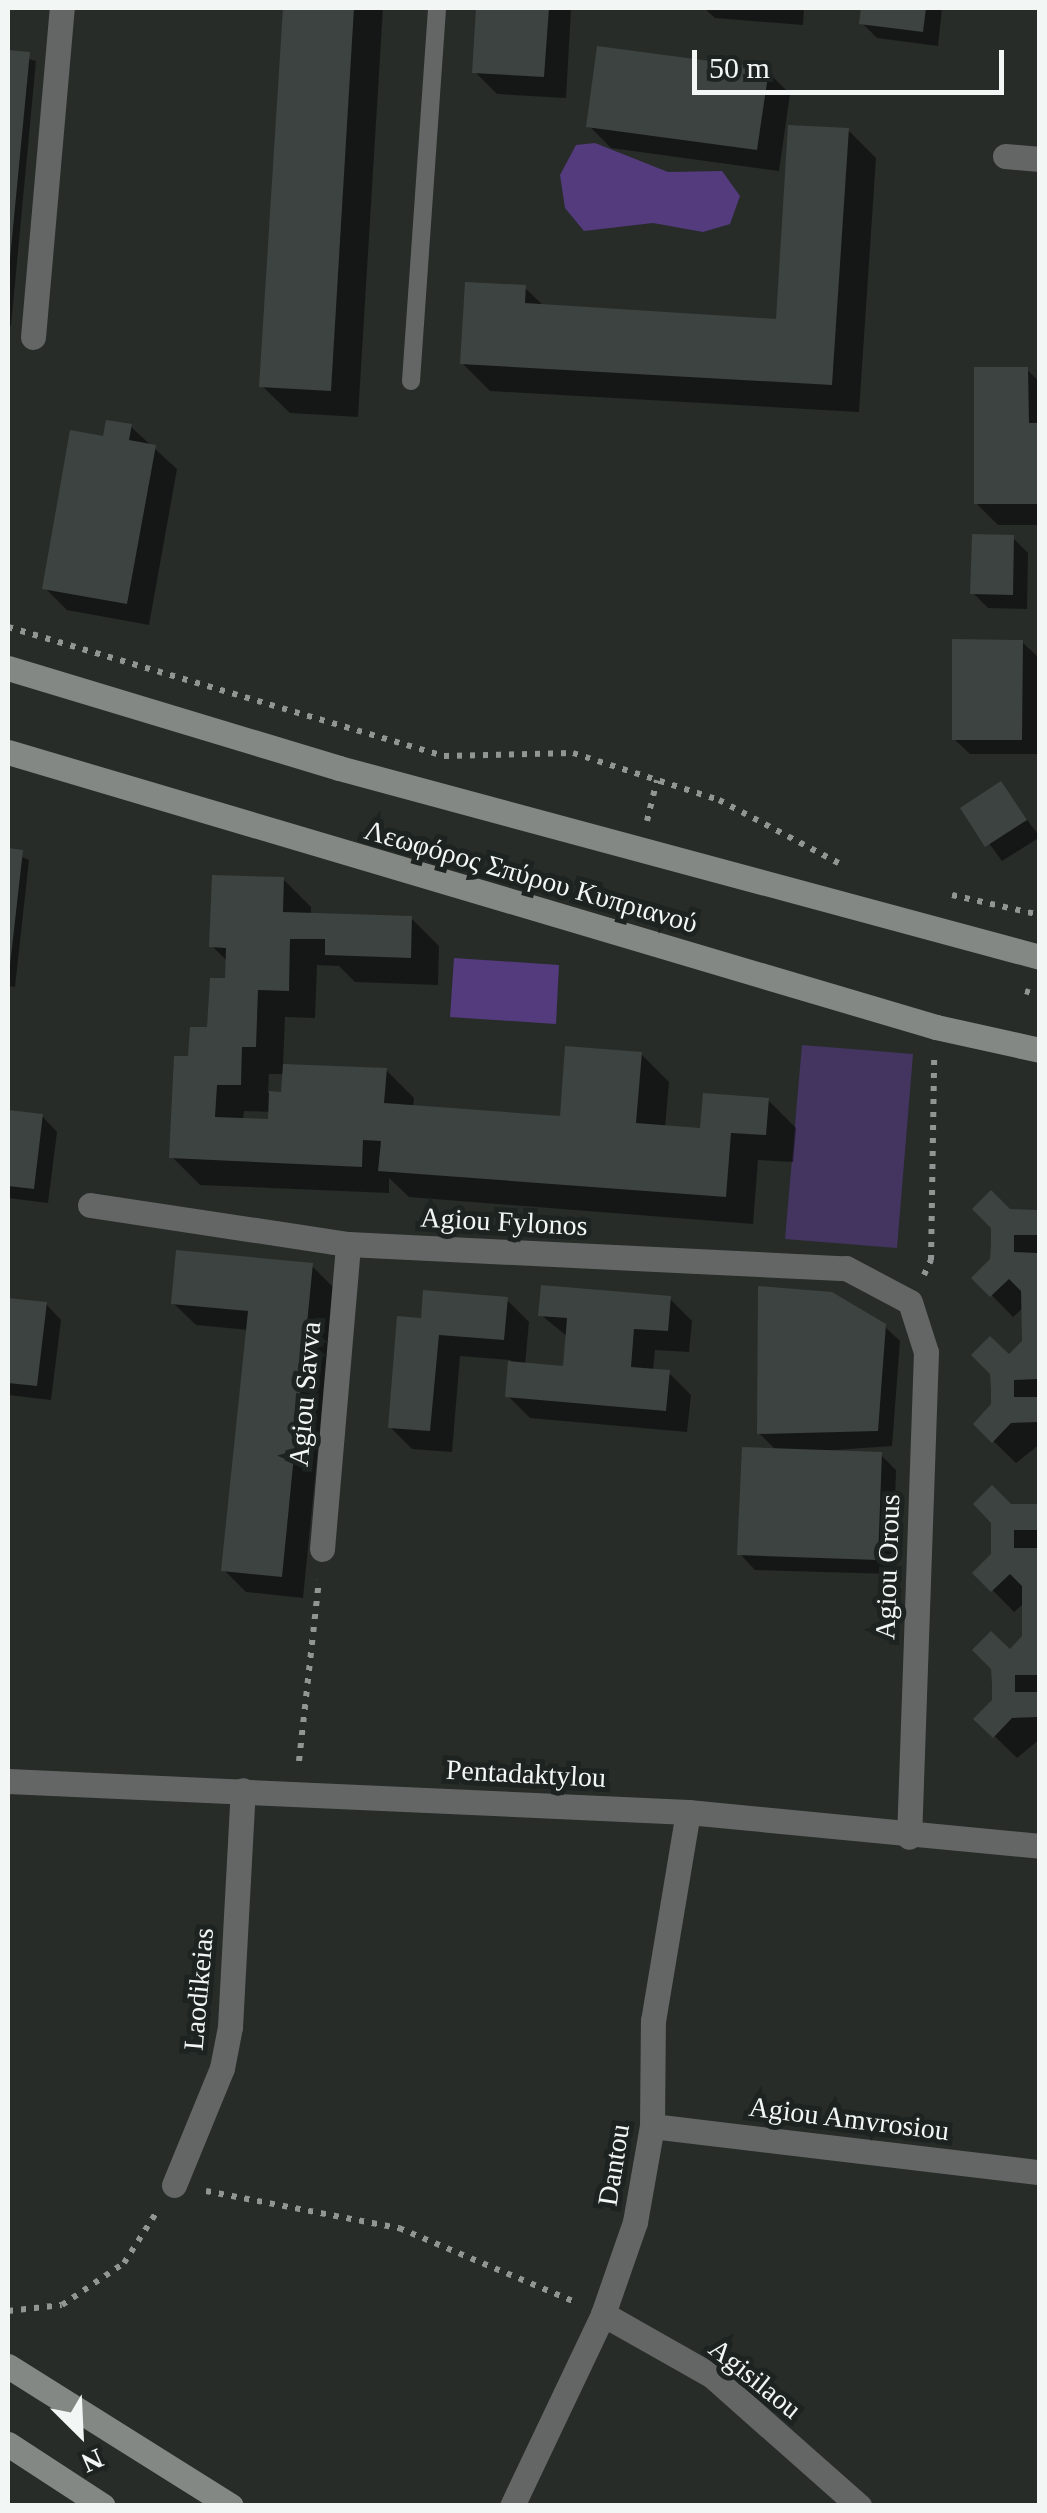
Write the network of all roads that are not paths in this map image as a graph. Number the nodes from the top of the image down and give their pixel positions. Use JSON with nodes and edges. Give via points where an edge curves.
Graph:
{"nodes":[{"id":1,"x":62,"y":8,"type":"edge"},
{"id":2,"x":437,"y":8,"type":"edge"},
{"id":3,"x":1005,"y":156,"type":"dead end"},
{"id":4,"x":1040,"y":159,"type":"edge"},
{"id":5,"x":33,"y":337,"type":"dead end"},
{"id":6,"x":411,"y":381,"type":"dead end"},
{"id":7,"x":8,"y":668,"type":"edge"},
{"id":8,"x":8,"y":752,"type":"edge"},
{"id":9,"x":1040,"y":956,"type":"edge"},
{"id":10,"x":1040,"y":1050,"type":"edge"},
{"id":11,"x":90,"y":1205,"type":"dead end"},
{"id":12,"x":348,"y":1244,"type":"junction"},
{"id":13,"x":910,"y":1302,"type":"joint"},
{"id":14,"x":322,"y":1549,"type":"road end"},
{"id":15,"x":8,"y":1781,"type":"edge"},
{"id":16,"x":243,"y":1790,"type":"junction"},
{"id":17,"x":688,"y":1812,"type":"junction"},
{"id":18,"x":909,"y":1837,"type":"junction"},
{"id":19,"x":1040,"y":1846,"type":"edge"},
{"id":20,"x":652,"y":2126,"type":"junction"},
{"id":21,"x":1040,"y":2172,"type":"edge"},
{"id":22,"x":174,"y":2184,"type":"road end"},
{"id":23,"x":604,"y":2314,"type":"junction"},
{"id":24,"x":8,"y":2366,"type":"edge"},
{"id":25,"x":8,"y":2444,"type":"edge"},
{"id":26,"x":103,"y":2506,"type":"edge"},
{"id":27,"x":230,"y":2506,"type":"edge"},
{"id":28,"x":512,"y":2506,"type":"edge"},
{"id":29,"x":860,"y":2506,"type":"edge"}],
"edges":[{"from":1,"to":5,"type":"street"},
{"from":2,"to":6,"type":"lane"},
{"from":3,"to":4,"type":"street"},
{"from":7,"to":9,"type":"main road","name":"Λεωφόρος Σπύρου Κυπριανού","via":[[338,768]]},
{"from":8,"to":10,"type":"main road","name":"Λεωφόρος Σπύρου Κυπριανού","via":[[936,1026]]},
{"from":11,"to":12,"type":"street","name":"Agiou Fylonos"},
{"from":12,"to":13,"type":"street","name":"Agiou Fylonos","via":[[846,1268]]},
{"from":12,"to":14,"type":"street","name":"Agiou Savva"},
{"from":13,"to":18,"type":"street","name":"Agiou Orous","via":[[926,1352]]},
{"from":15,"to":16,"type":"street","name":"Pentadaktylou"},
{"from":16,"to":17,"type":"street","name":"Pentadaktylou"},
{"from":16,"to":22,"type":"street","name":"Laodikeias","via":[[230,2028],[222,2068]]},
{"from":17,"to":18,"type":"street","name":"Pentadaktylou"},
{"from":17,"to":20,"type":"street","name":"Dantou","via":[[653,2022]]},
{"from":18,"to":19,"type":"street","name":"Pentadaktylou"},
{"from":20,"to":21,"type":"street","name":"Agiou Amvrosiou"},
{"from":20,"to":23,"type":"street","name":"Dantou","via":[[636,2222]]},
{"from":23,"to":28,"type":"street","name":"Dantou"},
{"from":23,"to":29,"type":"street","name":"Agisilaou","via":[[710,2376]]},
{"from":24,"to":27,"type":"main road"},
{"from":25,"to":26,"type":"main road"}]}
